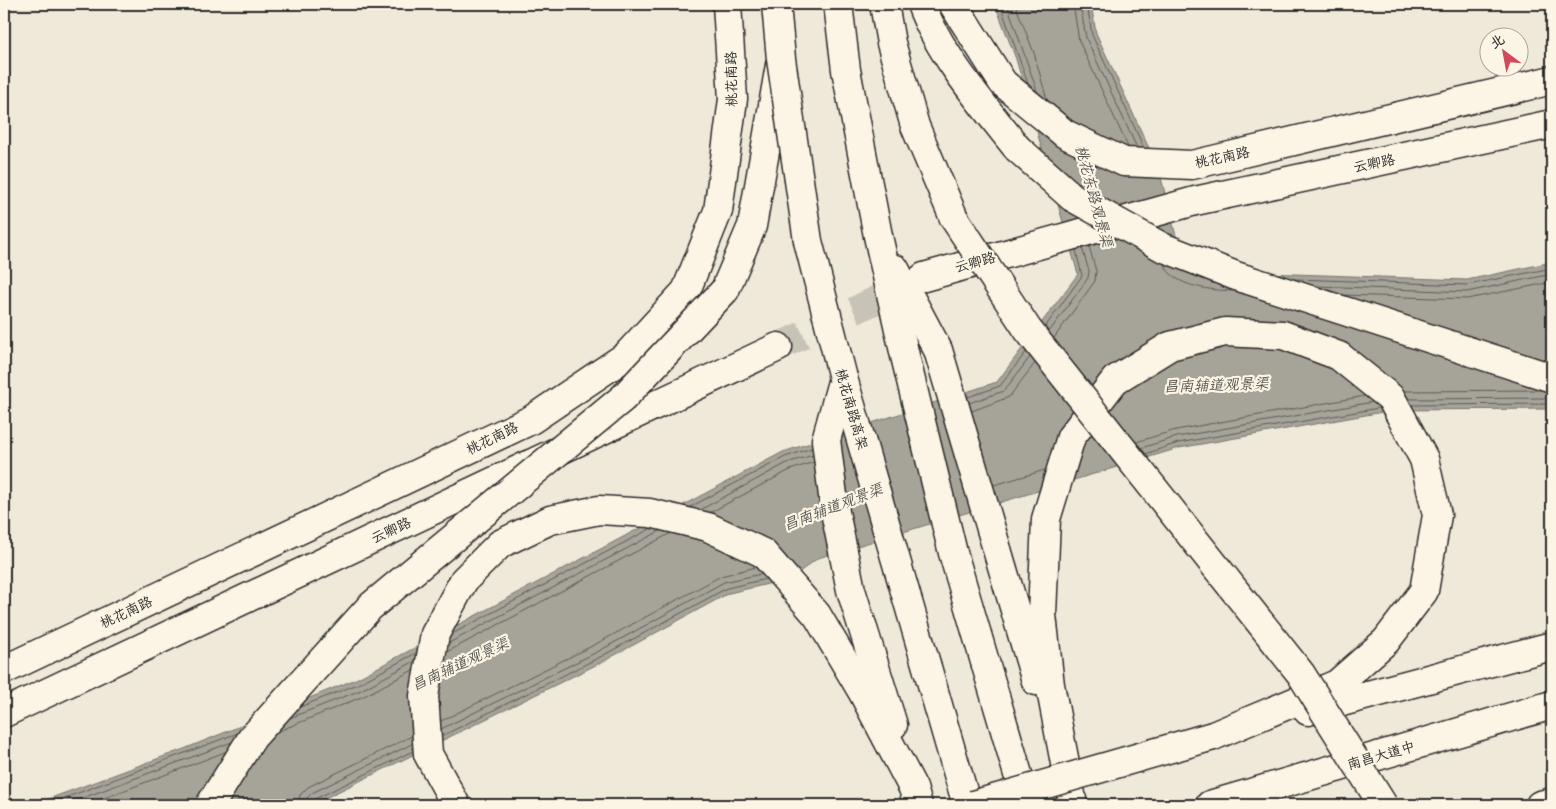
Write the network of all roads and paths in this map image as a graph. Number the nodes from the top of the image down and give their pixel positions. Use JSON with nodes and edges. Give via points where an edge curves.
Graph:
{"nodes":[{"id":1,"x":727,"y":4,"type":"edge"},
{"id":2,"x":776,"y":4,"type":"edge"},
{"id":3,"x":838,"y":4,"type":"edge"},
{"id":4,"x":884,"y":4,"type":"edge"},
{"id":5,"x":921,"y":4,"type":"edge"},
{"id":6,"x":953,"y":4,"type":"edge"},
{"id":7,"x":781,"y":59,"type":"junction"},
{"id":8,"x":1552,"y":80,"type":"edge"},
{"id":9,"x":1552,"y":124,"type":"edge"},
{"id":10,"x":878,"y":236,"type":"junction"},
{"id":11,"x":924,"y":277,"type":"tunnel mouth"},
{"id":12,"x":778,"y":347,"type":"tunnel mouth"},
{"id":13,"x":843,"y":378,"type":"junction"},
{"id":14,"x":1552,"y":378,"type":"edge"},
{"id":15,"x":1552,"y":646,"type":"edge"},
{"id":16,"x":4,"y":670,"type":"edge"},
{"id":17,"x":1552,"y":705,"type":"edge"},
{"id":18,"x":4,"y":713,"type":"edge"},
{"id":19,"x":1213,"y":736,"type":"junction"},
{"id":20,"x":916,"y":797,"type":"edge"},
{"id":21,"x":1552,"y":802,"type":"edge"},
{"id":22,"x":1220,"y":803,"type":"edge"},
{"id":23,"x":210,"y":805,"type":"edge"},
{"id":24,"x":456,"y":805,"type":"edge"},
{"id":25,"x":967,"y":805,"type":"edge"},
{"id":26,"x":973,"y":805,"type":"edge"},
{"id":27,"x":1027,"y":805,"type":"edge"},
{"id":28,"x":1072,"y":805,"type":"edge"},
{"id":29,"x":1383,"y":805,"type":"edge"},
{"id":30,"x":1540,"y":805,"type":"edge"}],
"edges":[{"from":1,"to":16,"type":"main road","name":"桃花南路","via":[[733,99],[718,211],[686,291],[626,356],[531,420]]},
{"from":2,"to":7,"type":"main road","name":"桃花南路高架","bridge":true},
{"from":3,"to":10,"type":"main road","via":[[846,70]]},
{"from":4,"to":29,"type":"main road","bridge":true,"via":[[891,43],[915,126],[954,218],[1028,330],[1301,674]]},
{"from":5,"to":14,"type":"main road","bridge":true,"via":[[927,22],[973,91],[1018,148],[1072,197],[1162,247],[1236,276]]},
{"from":6,"to":8,"type":"main road","name":"桃花南路","via":[[1003,84],[1065,134],[1124,162],[1192,165]]},
{"from":7,"to":13,"type":"main road","name":"桃花南路高架","bridge":true,"via":[[808,240]]},
{"from":7,"to":23,"type":"main road","bridge":true,"via":[[752,226],[725,290],[623,398],[370,607],[252,738]]},
{"from":9,"to":11,"type":"main road","name":"云卿路","via":[[1195,201]]},
{"from":10,"to":27,"type":"main road","via":[[953,553]]},
{"from":10,"to":28,"type":"main road","via":[[938,350]]},
{"from":12,"to":18,"type":"main road","name":"云卿路"},
{"from":13,"to":20,"type":"main road","via":[[826,440],[835,512],[851,590]]},
{"from":13,"to":25,"type":"main road","name":"桃花南路高架"},
{"from":15,"to":19,"type":"main road"},
{"from":17,"to":22,"type":"main road","name":"南昌大道中"},
{"from":19,"to":26,"type":"main road","bridge":true},
{"from":19,"to":28,"type":"main road","via":[[1336,684],[1386,641],[1424,591],[1436,515],[1420,450],[1391,398],[1339,356],[1282,335],[1224,332],[1170,346],[1115,380],[1071,437],[1046,518],[1042,615],[1050,685]]},
{"from":20,"to":24,"type":"main road","via":[[863,693],[817,615],[763,553],[708,527],[650,512],[599,510],[550,520],[500,544],[464,580],[435,634],[424,696],[428,754]]},
{"from":21,"to":30,"type":"main road"}]}
